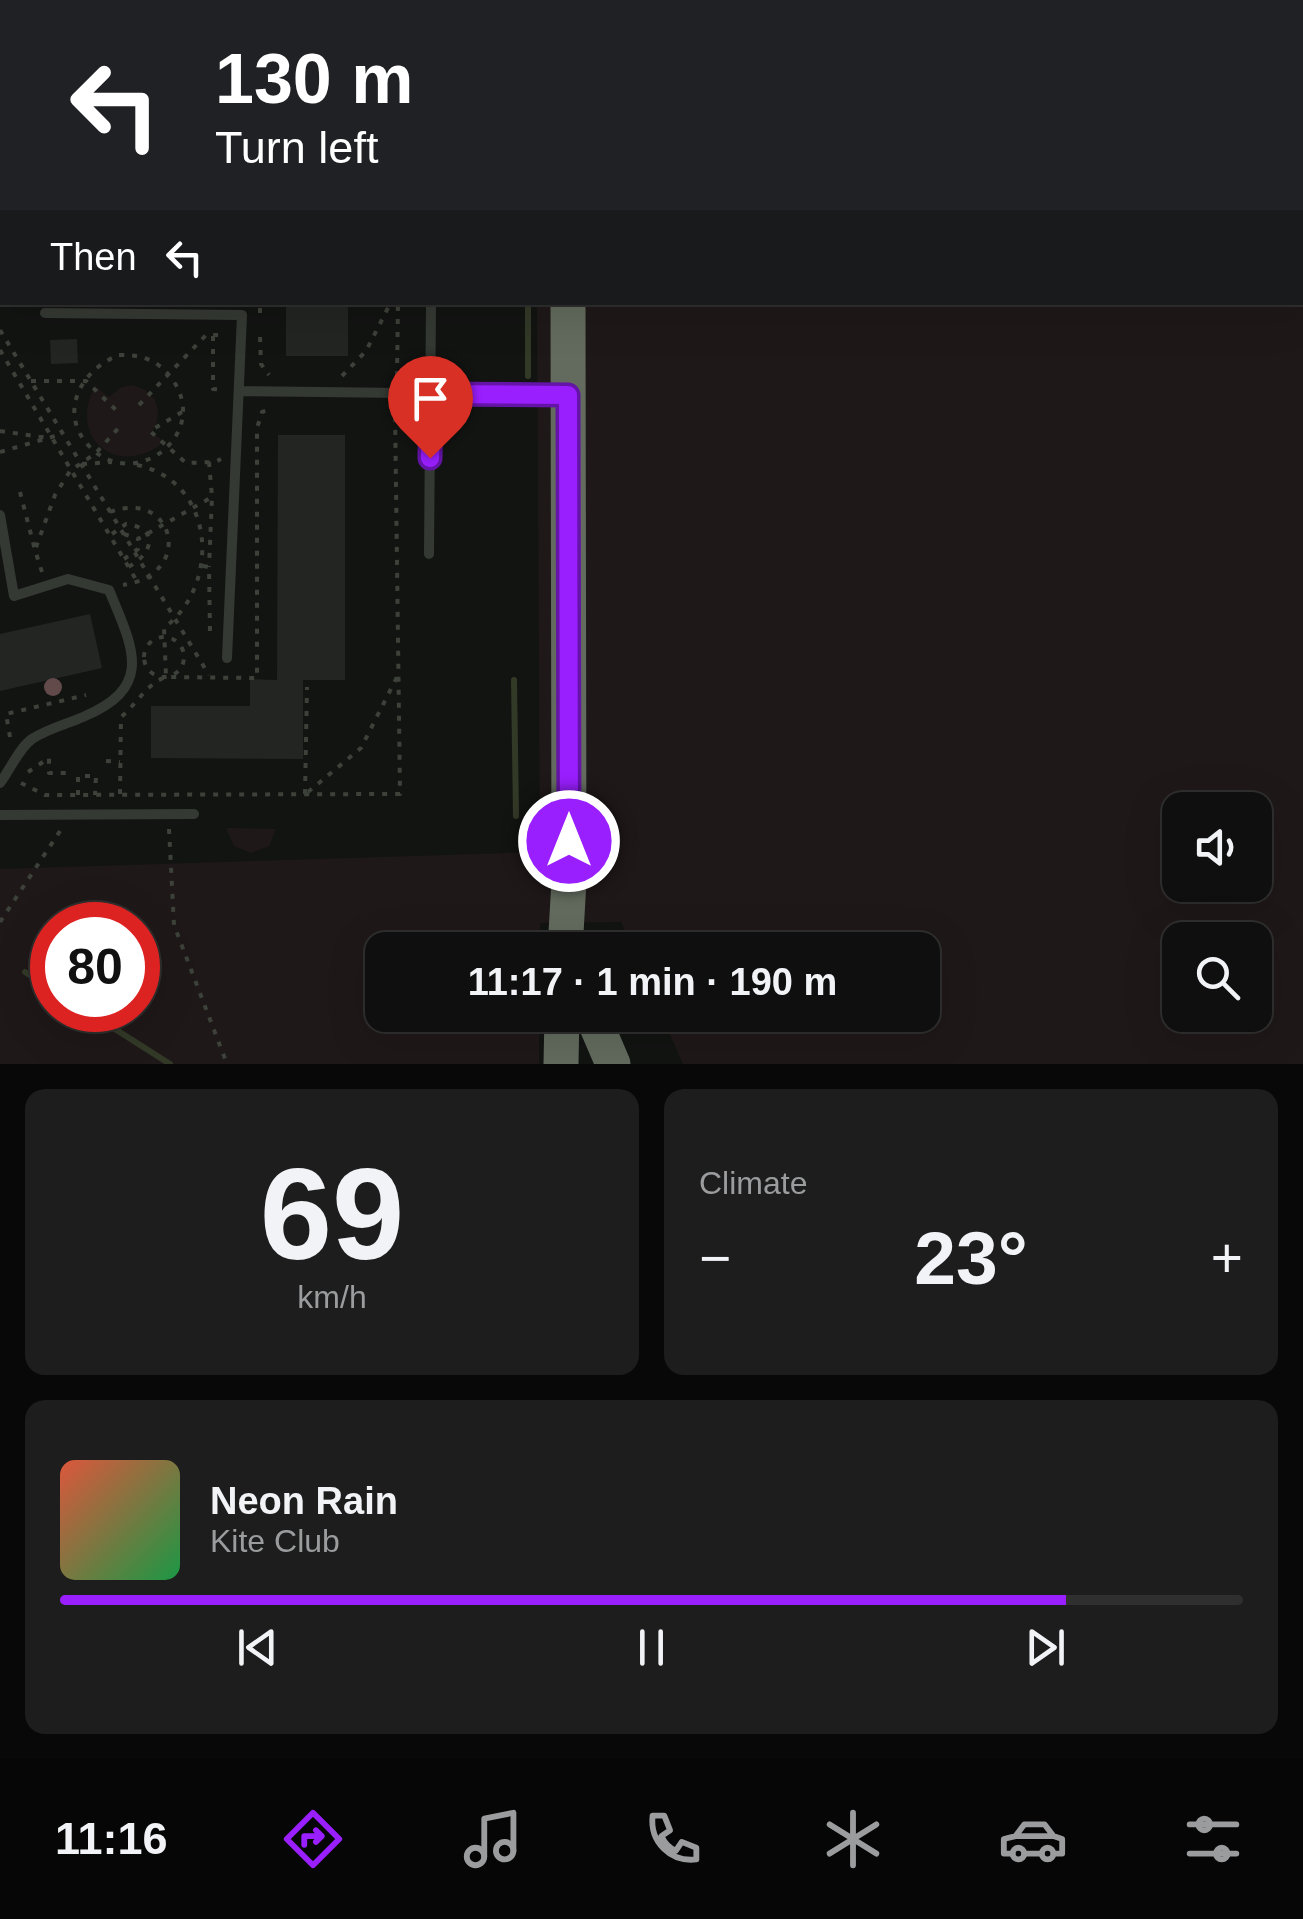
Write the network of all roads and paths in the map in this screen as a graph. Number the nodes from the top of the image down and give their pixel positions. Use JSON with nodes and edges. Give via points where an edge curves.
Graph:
{"nodes":[{"id":1,"x":260,"y":305,"type":"edge"},
{"id":2,"x":392,"y":305,"type":"edge"},
{"id":3,"x":394,"y":305,"type":"edge"},
{"id":4,"x":431,"y":305,"type":"edge"},
{"id":5,"x":568,"y":305,"type":"edge"},
{"id":6,"x":45,"y":313,"type":"dead end"},
{"id":7,"x":0,"y":331,"type":"edge"},
{"id":8,"x":241,"y":334,"type":"junction"},
{"id":9,"x":260,"y":335,"type":"junction"},
{"id":10,"x":214,"y":336,"type":"junction"},
{"id":11,"x":0,"y":350,"type":"edge"},
{"id":12,"x":168,"y":374,"type":"junction"},
{"id":13,"x":360,"y":376,"type":"dead end"},
{"id":14,"x":272,"y":379,"type":"dead end"},
{"id":15,"x":31,"y":382,"type":"junction"},
{"id":16,"x":86,"y":382,"type":"junction"},
{"id":17,"x":234,"y":394,"type":"junction"},
{"id":18,"x":396,"y":394,"type":"junction"},
{"id":19,"x":431,"y":394,"type":"junction"},
{"id":20,"x":568,"y":395,"type":"junction"},
{"id":21,"x":139,"y":405,"type":"dead end"},
{"id":22,"x":280,"y":407,"type":"dead end"},
{"id":23,"x":116,"y":410,"type":"dead end"},
{"id":24,"x":184,"y":412,"type":"junction"},
{"id":25,"x":123,"y":423,"type":"dead end"},
{"id":26,"x":0,"y":430,"type":"edge"},
{"id":27,"x":64,"y":433,"type":"junction"},
{"id":28,"x":52,"y":438,"type":"junction"},
{"id":29,"x":168,"y":447,"type":"junction"},
{"id":30,"x":0,"y":452,"type":"edge"},
{"id":31,"x":96,"y":453,"type":"junction"},
{"id":32,"x":228,"y":454,"type":"dead end"},
{"id":33,"x":115,"y":462,"type":"junction"},
{"id":34,"x":209,"y":462,"type":"junction"},
{"id":35,"x":82,"y":464,"type":"junction"},
{"id":36,"x":132,"y":464,"type":"junction"},
{"id":37,"x":70,"y":471,"type":"junction"},
{"id":38,"x":20,"y":492,"type":"dead end"},
{"id":39,"x":212,"y":497,"type":"junction"},
{"id":40,"x":194,"y":509,"type":"junction"},
{"id":41,"x":110,"y":512,"type":"junction"},
{"id":42,"x":0,"y":515,"type":"edge"},
{"id":43,"x":164,"y":525,"type":"junction"},
{"id":44,"x":120,"y":527,"type":"junction"},
{"id":45,"x":147,"y":534,"type":"junction"},
{"id":46,"x":124,"y":535,"type":"junction"},
{"id":47,"x":110,"y":536,"type":"junction"},
{"id":48,"x":138,"y":540,"type":"junction"},
{"id":49,"x":115,"y":544,"type":"junction"},
{"id":50,"x":35,"y":550,"type":"junction"},
{"id":51,"x":135,"y":552,"type":"junction"},
{"id":52,"x":429,"y":554,"type":"dead end"},
{"id":53,"x":124,"y":559,"type":"junction"},
{"id":54,"x":140,"y":561,"type":"junction"},
{"id":55,"x":206,"y":566,"type":"junction"},
{"id":56,"x":128,"y":567,"type":"junction"},
{"id":57,"x":42,"y":572,"type":"dead end"},
{"id":58,"x":150,"y":578,"type":"junction"},
{"id":59,"x":138,"y":583,"type":"junction"},
{"id":60,"x":109,"y":590,"type":"junction"},
{"id":61,"x":176,"y":620,"type":"junction"},
{"id":62,"x":162,"y":637,"type":"junction"},
{"id":63,"x":210,"y":640,"type":"dead end"},
{"id":64,"x":210,"y":658,"type":"dead end"},
{"id":65,"x":227,"y":658,"type":"dead end"},
{"id":66,"x":400,"y":671,"type":"junction"},
{"id":67,"x":210,"y":677,"type":"junction"},
{"id":68,"x":166,"y":678,"type":"junction"},
{"id":69,"x":307,"y":687,"type":"dead end"},
{"id":70,"x":106,"y":761,"type":"dead end"},
{"id":71,"x":120,"y":762,"type":"junction"},
{"id":72,"x":66,"y":773,"type":"dead end"},
{"id":73,"x":17,"y":781,"type":"junction"},
{"id":74,"x":5,"y":786,"type":"edge"},
{"id":75,"x":78,"y":794,"type":"junction"},
{"id":76,"x":120,"y":794,"type":"junction"},
{"id":77,"x":305,"y":794,"type":"junction"},
{"id":78,"x":95,"y":795,"type":"junction"},
{"id":79,"x":71,"y":814,"type":"junction"},
{"id":80,"x":169,"y":814,"type":"junction"},
{"id":81,"x":194,"y":814,"type":"dead end"},
{"id":82,"x":0,"y":815,"type":"edge"},
{"id":83,"x":569,"y":881,"type":"junction"},
{"id":84,"x":0,"y":922,"type":"edge"},
{"id":85,"x":566,"y":932,"type":"edge"},
{"id":86,"x":574,"y":932,"type":"edge"},
{"id":87,"x":562,"y":1032,"type":"edge"},
{"id":88,"x":599,"y":1032,"type":"edge"},
{"id":89,"x":227,"y":1064,"type":"edge"},
{"id":90,"x":561,"y":1064,"type":"edge"},
{"id":91,"x":613,"y":1064,"type":"edge"}],
"edges":[{"from":1,"to":9,"type":"path"},
{"from":2,"to":13,"type":"path","via":[[366,351],[342,376]]},
{"from":3,"to":18,"type":"path"},
{"from":4,"to":19,"type":"lane"},
{"from":5,"to":20,"type":"highway"},
{"from":6,"to":8,"type":"lane","via":[[242,315]]},
{"from":7,"to":15,"type":"path"},
{"from":8,"to":9,"type":"path"},
{"from":8,"to":10,"type":"path"},
{"from":8,"to":17,"type":"lane"},
{"from":9,"to":14,"type":"path","via":[[262,364]]},
{"from":10,"to":12,"type":"path","via":[[206,335]]},
{"from":10,"to":17,"type":"path","via":[[212,389]]},
{"from":11,"to":28,"type":"path"},
{"from":12,"to":16,"type":"path","via":[[158,362],[119,355],[100,362]]},
{"from":12,"to":21,"type":"path"},
{"from":12,"to":24,"type":"path"},
{"from":15,"to":16,"type":"path"},
{"from":15,"to":27,"type":"path"},
{"from":16,"to":23,"type":"path"},
{"from":16,"to":31,"type":"path","via":[[78,388],[74,416]]},
{"from":17,"to":18,"type":"lane"},
{"from":17,"to":65,"type":"lane"},
{"from":18,"to":19,"type":"lane"},
{"from":18,"to":66,"type":"path"},
{"from":19,"to":20,"type":"lane"},
{"from":19,"to":52,"type":"lane"},
{"from":20,"to":83,"type":"highway"},
{"from":22,"to":67,"type":"path","via":[[262,412],[257,428],[257,678]]},
{"from":24,"to":29,"type":"path"},
{"from":24,"to":29,"type":"path","via":[[150,431]]},
{"from":25,"to":31,"type":"path"},
{"from":26,"to":28,"type":"path"},
{"from":27,"to":28,"type":"path"},
{"from":27,"to":35,"type":"path"},
{"from":28,"to":30,"type":"path"},
{"from":28,"to":37,"type":"path"},
{"from":29,"to":34,"type":"path","via":[[186,463]]},
{"from":29,"to":36,"type":"path"},
{"from":31,"to":33,"type":"path"},
{"from":31,"to":35,"type":"path"},
{"from":32,"to":34,"type":"path"},
{"from":33,"to":35,"type":"path"},
{"from":33,"to":36,"type":"path"},
{"from":34,"to":39,"type":"path"},
{"from":35,"to":37,"type":"path"},
{"from":35,"to":41,"type":"path"},
{"from":36,"to":40,"type":"path","via":[[156,469]]},
{"from":37,"to":47,"type":"path"},
{"from":37,"to":50,"type":"path","via":[[44,517]]},
{"from":38,"to":50,"type":"path"},
{"from":39,"to":40,"type":"path"},
{"from":39,"to":55,"type":"path"},
{"from":40,"to":43,"type":"path"},
{"from":40,"to":55,"type":"path"},
{"from":41,"to":43,"type":"path","via":[[140,507]]},
{"from":41,"to":44,"type":"path"},
{"from":42,"to":60,"type":"lane","via":[[14,596],[68,579]]},
{"from":43,"to":45,"type":"path"},
{"from":43,"to":58,"type":"path","via":[[168,554]]},
{"from":44,"to":45,"type":"path","via":[[134,524]]},
{"from":44,"to":46,"type":"path"},
{"from":44,"to":47,"type":"path"},
{"from":45,"to":48,"type":"path"},
{"from":45,"to":54,"type":"path","via":[[149,549]]},
{"from":46,"to":48,"type":"path"},
{"from":46,"to":49,"type":"path"},
{"from":46,"to":51,"type":"path"},
{"from":47,"to":49,"type":"path"},
{"from":48,"to":51,"type":"path"},
{"from":49,"to":53,"type":"path"},
{"from":50,"to":57,"type":"path"},
{"from":51,"to":53,"type":"path"},
{"from":51,"to":54,"type":"path"},
{"from":53,"to":56,"type":"path"},
{"from":54,"to":56,"type":"path"},
{"from":54,"to":58,"type":"path"},
{"from":55,"to":61,"type":"path"},
{"from":55,"to":63,"type":"path"},
{"from":56,"to":59,"type":"path"},
{"from":58,"to":59,"type":"path"},
{"from":58,"to":61,"type":"path"},
{"from":59,"to":60,"type":"path"},
{"from":60,"to":74,"type":"lane","via":[[133,664],[130,684],[110,706],[30,740]]},
{"from":61,"to":62,"type":"path"},
{"from":61,"to":67,"type":"path"},
{"from":62,"to":68,"type":"path"},
{"from":62,"to":68,"type":"path","via":[[184,652],[182,668]]},
{"from":62,"to":68,"type":"path","via":[[146,648],[144,663],[154,676]]},
{"from":64,"to":67,"type":"path"},
{"from":66,"to":77,"type":"path","via":[[360,748]]},
{"from":66,"to":77,"type":"path","via":[[400,794]]},
{"from":67,"to":68,"type":"path"},
{"from":68,"to":71,"type":"path","via":[[121,717]]},
{"from":69,"to":77,"type":"path"},
{"from":70,"to":71,"type":"path"},
{"from":71,"to":76,"type":"path"},
{"from":72,"to":73,"type":"path","via":[[49,772],[49,758]]},
{"from":73,"to":74,"type":"path"},
{"from":73,"to":75,"type":"path","via":[[45,794]]},
{"from":75,"to":78,"type":"path"},
{"from":75,"to":78,"type":"path","via":[[78,776],[96,776]]},
{"from":76,"to":77,"type":"path"},
{"from":76,"to":78,"type":"path"},
{"from":79,"to":80,"type":"lane"},
{"from":79,"to":82,"type":"lane"},
{"from":79,"to":84,"type":"path"},
{"from":80,"to":81,"type":"lane"},
{"from":80,"to":89,"type":"path","via":[[174,924]]},
{"from":83,"to":85,"type":"highway"},
{"from":83,"to":86,"type":"highway"},
{"from":87,"to":90,"type":"highway"},
{"from":88,"to":91,"type":"highway"}]}
